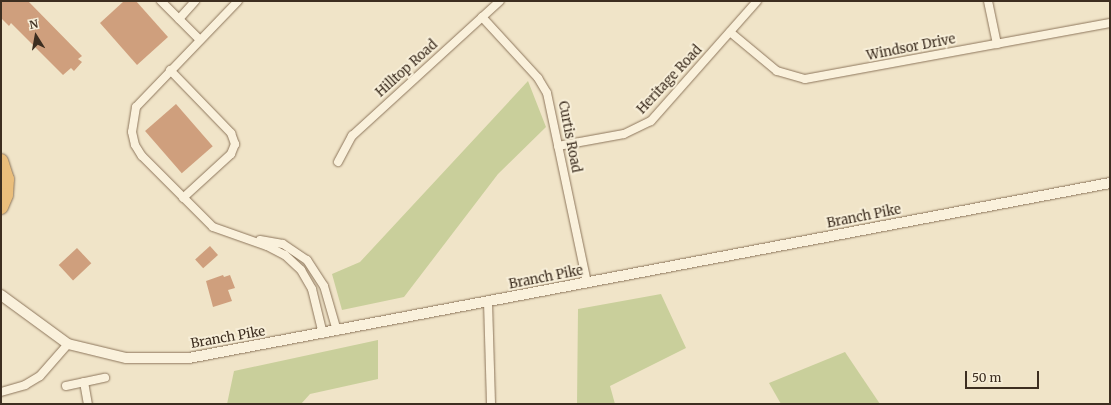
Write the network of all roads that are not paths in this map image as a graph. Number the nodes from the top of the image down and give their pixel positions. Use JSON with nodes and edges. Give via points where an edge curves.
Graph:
{"nodes":[{"id":1,"x":161,"y":1,"type":"edge"},
{"id":2,"x":195,"y":1,"type":"edge"},
{"id":3,"x":238,"y":1,"type":"edge"},
{"id":4,"x":500,"y":1,"type":"edge"},
{"id":5,"x":757,"y":1,"type":"edge"},
{"id":6,"x":988,"y":1,"type":"edge"},
{"id":7,"x":482,"y":17,"type":"junction"},
{"id":8,"x":179,"y":19,"type":"junction"},
{"id":9,"x":1110,"y":24,"type":"edge"},
{"id":10,"x":730,"y":32,"type":"junction"},
{"id":11,"x":200,"y":40,"type":"junction"},
{"id":12,"x":997,"y":44,"type":"junction"},
{"id":13,"x":170,"y":70,"type":"junction"},
{"id":14,"x":558,"y":146,"type":"junction"},
{"id":15,"x":1,"y":161,"type":"edge"},
{"id":16,"x":338,"y":162,"type":"dead end"},
{"id":17,"x":1110,"y":183,"type":"edge"},
{"id":18,"x":183,"y":198,"type":"junction"},
{"id":19,"x":1,"y":206,"type":"edge"},
{"id":20,"x":251,"y":240,"type":"junction"},
{"id":21,"x":587,"y":283,"type":"junction"},
{"id":22,"x":1,"y":295,"type":"edge"},
{"id":23,"x":488,"y":302,"type":"junction"},
{"id":24,"x":337,"y":331,"type":"junction"},
{"id":25,"x":323,"y":334,"type":"junction"},
{"id":26,"x":68,"y":344,"type":"junction"},
{"id":27,"x":105,"y":378,"type":"dead end"},
{"id":28,"x":84,"y":382,"type":"junction"},
{"id":29,"x":66,"y":386,"type":"dead end"},
{"id":30,"x":1,"y":392,"type":"edge"},
{"id":31,"x":88,"y":404,"type":"edge"},
{"id":32,"x":491,"y":404,"type":"edge"}],
"edges":[{"from":1,"to":8,"type":"street"},
{"from":2,"to":8,"type":"street"},
{"from":3,"to":11,"type":"street"},
{"from":4,"to":7,"type":"street","name":"Hilltop Road"},
{"from":5,"to":10,"type":"street","name":"Heritage Road"},
{"from":6,"to":12,"type":"street"},
{"from":7,"to":14,"type":"street","name":"Curtis Road","via":[[543,85],[550,101]]},
{"from":7,"to":16,"type":"street","name":"Hilltop Road","via":[[352,136]]},
{"from":8,"to":11,"type":"street"},
{"from":9,"to":12,"type":"street","name":"Windsor Drive"},
{"from":10,"to":12,"type":"street","name":"Windsor Drive","via":[[777,71],[805,79]]},
{"from":10,"to":14,"type":"street","name":"Heritage Road","via":[[657,115],[639,128],[624,134]]},
{"from":11,"to":13,"type":"street"},
{"from":13,"to":18,"type":"street","via":[[136,107],[132,132],[142,156]]},
{"from":13,"to":18,"type":"street","via":[[231,134],[235,144],[231,154]]},
{"from":14,"to":21,"type":"street","name":"Curtis Road"},
{"from":15,"to":19,"type":"highway","via":[[7,179],[6,195]]},
{"from":17,"to":21,"type":"street","name":"Branch Pike"},
{"from":18,"to":20,"type":"street","via":[[213,227]]},
{"from":20,"to":24,"type":"street","via":[[283,244],[307,260],[324,286]]},
{"from":20,"to":25,"type":"street","via":[[285,255],[301,270],[312,289]]},
{"from":21,"to":23,"type":"street","name":"Branch Pike"},
{"from":22,"to":26,"type":"street","name":"Branch Pike"},
{"from":23,"to":24,"type":"street","name":"Branch Pike"},
{"from":23,"to":32,"type":"street"},
{"from":24,"to":25,"type":"street","name":"Branch Pike"},
{"from":25,"to":26,"type":"street","name":"Branch Pike","via":[[172,359],[126,358]]},
{"from":26,"to":30,"type":"street","via":[[40,376],[25,386]]},
{"from":27,"to":28,"type":"street"},
{"from":28,"to":29,"type":"street"},
{"from":28,"to":31,"type":"street"}]}
